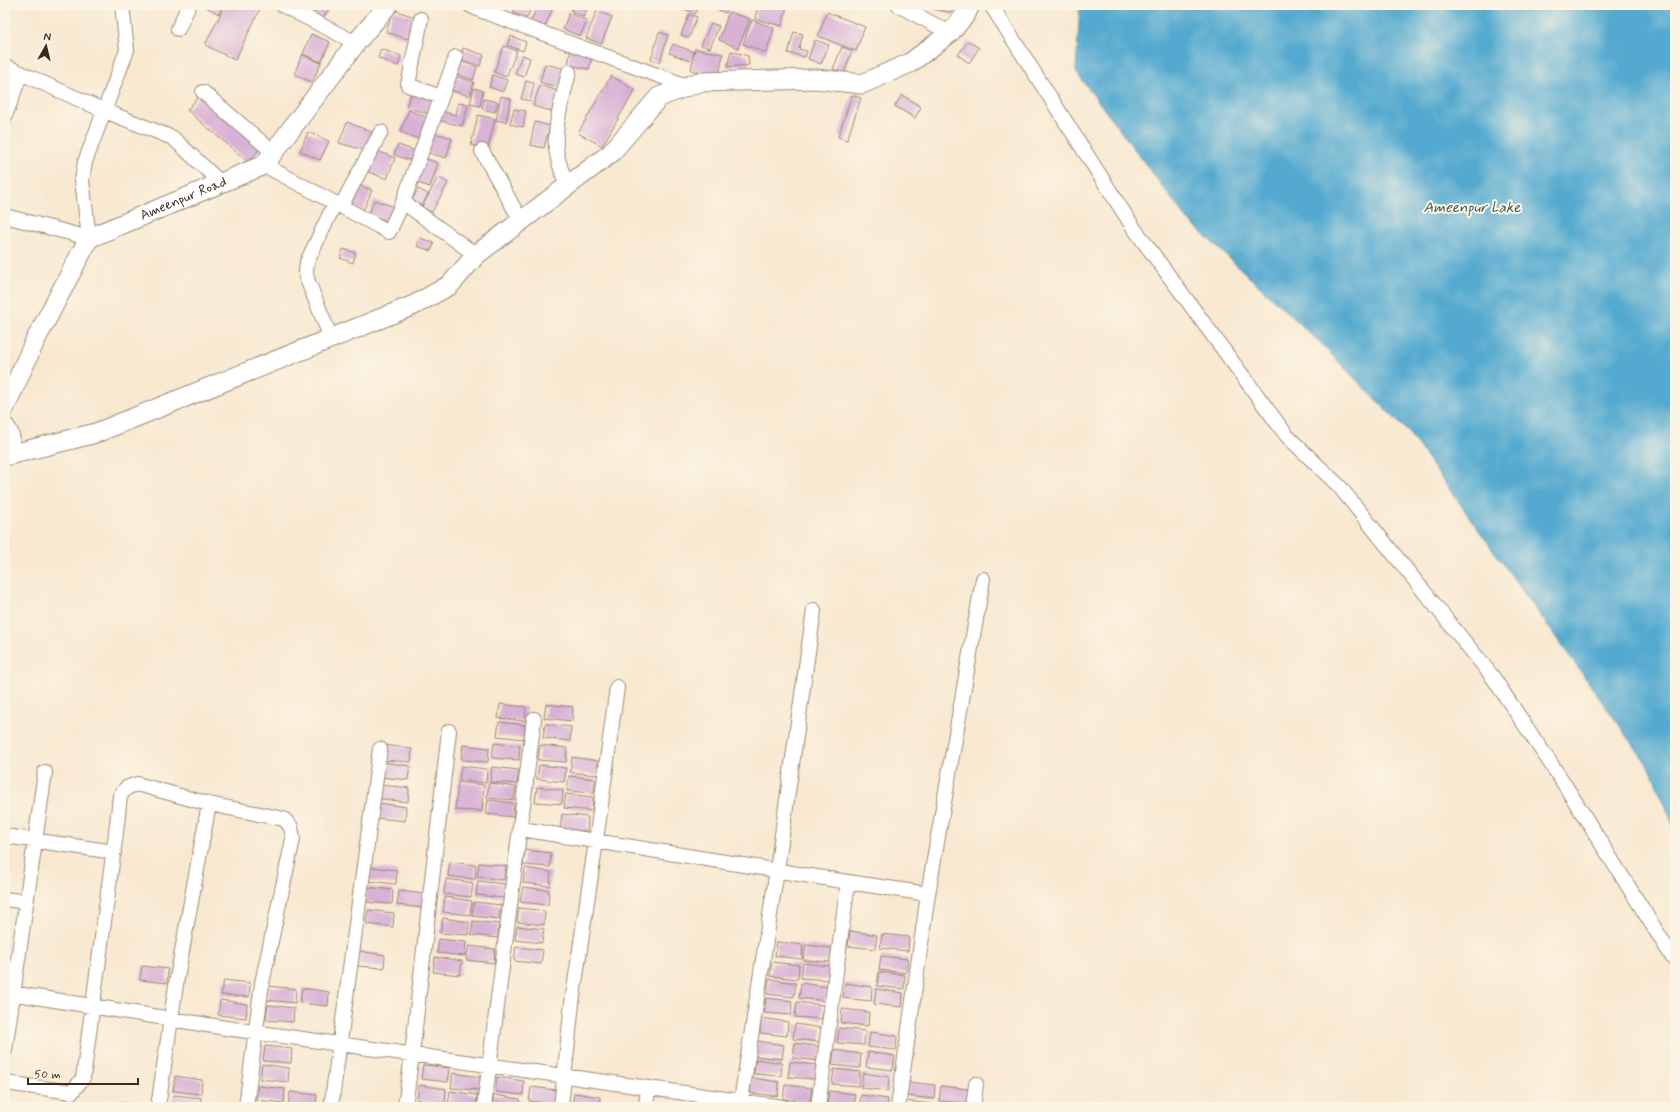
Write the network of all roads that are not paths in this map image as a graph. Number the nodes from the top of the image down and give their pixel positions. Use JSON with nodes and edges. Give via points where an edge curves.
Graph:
{"nodes":[{"id":1,"x":122,"y":5,"type":"edge"},
{"id":2,"x":189,"y":5,"type":"edge"},
{"id":3,"x":282,"y":5,"type":"edge"},
{"id":4,"x":388,"y":5,"type":"edge"},
{"id":5,"x":898,"y":5,"type":"edge"},
{"id":6,"x":970,"y":5,"type":"edge"},
{"id":7,"x":991,"y":5,"type":"edge"},
{"id":8,"x":479,"y":7,"type":"edge"},
{"id":9,"x":421,"y":19,"type":"dead end"},
{"id":10,"x":178,"y":29,"type":"dead end"},
{"id":11,"x":950,"y":33,"type":"junction"},
{"id":12,"x":356,"y":43,"type":"junction"},
{"id":13,"x":456,"y":57,"type":"dead end"},
{"id":14,"x":5,"y":66,"type":"edge"},
{"id":15,"x":570,"y":72,"type":"dead end"},
{"id":16,"x":21,"y":73,"type":"junction"},
{"id":17,"x":687,"y":86,"type":"junction"},
{"id":18,"x":203,"y":92,"type":"dead end"},
{"id":19,"x":441,"y":97,"type":"junction"},
{"id":20,"x":105,"y":111,"type":"junction"},
{"id":21,"x":5,"y":116,"type":"edge"},
{"id":22,"x":381,"y":132,"type":"dead end"},
{"id":23,"x":482,"y":151,"type":"dead end"},
{"id":24,"x":268,"y":159,"type":"junction"},
{"id":25,"x":220,"y":182,"type":"junction"},
{"id":26,"x":567,"y":186,"type":"junction"},
{"id":27,"x":403,"y":202,"type":"junction"},
{"id":28,"x":338,"y":205,"type":"junction"},
{"id":29,"x":5,"y":216,"type":"edge"},
{"id":30,"x":521,"y":220,"type":"junction"},
{"id":31,"x":89,"y":238,"type":"junction"},
{"id":32,"x":476,"y":255,"type":"junction"},
{"id":33,"x":331,"y":338,"type":"junction"},
{"id":34,"x":5,"y":407,"type":"edge"},
{"id":35,"x":5,"y":427,"type":"edge"},
{"id":36,"x":5,"y":456,"type":"edge"},
{"id":37,"x":983,"y":579,"type":"dead end"},
{"id":38,"x":814,"y":610,"type":"dead end"},
{"id":39,"x":617,"y":687,"type":"dead end"},
{"id":40,"x":534,"y":720,"type":"dead end"},
{"id":41,"x":449,"y":731,"type":"dead end"},
{"id":42,"x":380,"y":749,"type":"dead end"},
{"id":43,"x":45,"y":772,"type":"dead end"},
{"id":44,"x":209,"y":804,"type":"junction"},
{"id":45,"x":521,"y":829,"type":"junction"},
{"id":46,"x":5,"y":836,"type":"edge"},
{"id":47,"x":35,"y":840,"type":"junction"},
{"id":48,"x":596,"y":841,"type":"junction"},
{"id":49,"x":114,"y":852,"type":"junction"},
{"id":50,"x":777,"y":870,"type":"junction"},
{"id":51,"x":848,"y":882,"type":"junction"},
{"id":52,"x":928,"y":894,"type":"junction"},
{"id":53,"x":5,"y":899,"type":"edge"},
{"id":54,"x":26,"y":902,"type":"junction"},
{"id":55,"x":1675,"y":961,"type":"edge"},
{"id":56,"x":9,"y":992,"type":"edge"},
{"id":57,"x":92,"y":1006,"type":"junction"},
{"id":58,"x":172,"y":1019,"type":"junction"},
{"id":59,"x":255,"y":1032,"type":"junction"},
{"id":60,"x":341,"y":1044,"type":"junction"},
{"id":61,"x":5,"y":1050,"type":"edge"},
{"id":62,"x":412,"y":1054,"type":"junction"},
{"id":63,"x":490,"y":1065,"type":"junction"},
{"id":64,"x":565,"y":1075,"type":"junction"},
{"id":65,"x":5,"y":1083,"type":"edge"},
{"id":66,"x":976,"y":1084,"type":"dead end"},
{"id":67,"x":648,"y":1088,"type":"junction"},
{"id":68,"x":740,"y":1104,"type":"edge"},
{"id":69,"x":158,"y":1107,"type":"edge"},
{"id":70,"x":246,"y":1107,"type":"edge"},
{"id":71,"x":331,"y":1107,"type":"edge"},
{"id":72,"x":405,"y":1107,"type":"edge"},
{"id":73,"x":484,"y":1107,"type":"edge"},
{"id":74,"x":561,"y":1107,"type":"edge"},
{"id":75,"x":646,"y":1107,"type":"edge"},
{"id":76,"x":783,"y":1107,"type":"edge"},
{"id":77,"x":818,"y":1107,"type":"edge"},
{"id":78,"x":898,"y":1107,"type":"edge"},
{"id":79,"x":973,"y":1107,"type":"edge"}],
"edges":[{"from":1,"to":20,"type":"street","via":[[128,50]]},
{"from":2,"to":10,"type":"street"},
{"from":3,"to":12,"type":"street"},
{"from":4,"to":12,"type":"street"},
{"from":5,"to":11,"type":"street"},
{"from":6,"to":11,"type":"street"},
{"from":7,"to":55,"type":"street","via":[[1133,227],[1287,436],[1339,486],[1492,676]]},
{"from":8,"to":17,"type":"street"},
{"from":9,"to":19,"type":"street","via":[[408,85]]},
{"from":11,"to":17,"type":"street","via":[[910,63],[862,84],[816,80],[699,82]]},
{"from":12,"to":24,"type":"street"},
{"from":13,"to":19,"type":"street"},
{"from":14,"to":16,"type":"street"},
{"from":15,"to":26,"type":"street","via":[[556,146]]},
{"from":16,"to":20,"type":"street"},
{"from":16,"to":21,"type":"street"},
{"from":17,"to":26,"type":"street","via":[[659,97],[611,153]]},
{"from":18,"to":24,"type":"street"},
{"from":19,"to":27,"type":"street"},
{"from":20,"to":25,"type":"street","via":[[173,138]]},
{"from":20,"to":31,"type":"street","via":[[85,162],[82,180]]},
{"from":22,"to":28,"type":"street"},
{"from":23,"to":30,"type":"street"},
{"from":24,"to":25,"type":"street","name":"Ameenpur Road"},
{"from":24,"to":28,"type":"street"},
{"from":25,"to":31,"type":"street","name":"Ameenpur Road"},
{"from":26,"to":30,"type":"street"},
{"from":27,"to":28,"type":"street","via":[[389,232]]},
{"from":27,"to":32,"type":"street"},
{"from":28,"to":33,"type":"street","via":[[307,262],[306,270],[307,279]]},
{"from":29,"to":31,"type":"street"},
{"from":30,"to":32,"type":"street"},
{"from":31,"to":34,"type":"street","via":[[35,341]]},
{"from":32,"to":33,"type":"street","via":[[450,285],[414,305]]},
{"from":33,"to":36,"type":"street","via":[[96,433]]},
{"from":35,"to":36,"type":"street","via":[[11,438],[11,445]]},
{"from":37,"to":52,"type":"street"},
{"from":38,"to":50,"type":"street"},
{"from":39,"to":48,"type":"street"},
{"from":40,"to":45,"type":"street"},
{"from":41,"to":62,"type":"street"},
{"from":42,"to":60,"type":"street"},
{"from":43,"to":47,"type":"street"},
{"from":44,"to":49,"type":"street","via":[[137,784],[126,788],[120,796]]},
{"from":44,"to":58,"type":"street","via":[[177,978]]},
{"from":44,"to":59,"type":"street","via":[[284,819],[291,828],[292,839],[262,983]]},
{"from":45,"to":48,"type":"street"},
{"from":45,"to":63,"type":"street"},
{"from":46,"to":47,"type":"street"},
{"from":47,"to":49,"type":"street"},
{"from":47,"to":54,"type":"street"},
{"from":48,"to":50,"type":"street"},
{"from":48,"to":64,"type":"street","via":[[572,1003]]},
{"from":49,"to":57,"type":"street"},
{"from":50,"to":51,"type":"street"},
{"from":50,"to":68,"type":"street"},
{"from":51,"to":52,"type":"street"},
{"from":51,"to":77,"type":"street"},
{"from":52,"to":78,"type":"street"},
{"from":53,"to":54,"type":"street"},
{"from":54,"to":56,"type":"street"},
{"from":56,"to":57,"type":"street"},
{"from":56,"to":61,"type":"street"},
{"from":57,"to":58,"type":"street"},
{"from":57,"to":65,"type":"street","via":[[83,1078],[72,1092]]},
{"from":58,"to":59,"type":"street"},
{"from":58,"to":69,"type":"street"},
{"from":59,"to":60,"type":"street"},
{"from":59,"to":70,"type":"street"},
{"from":60,"to":62,"type":"street"},
{"from":60,"to":71,"type":"street"},
{"from":62,"to":63,"type":"street"},
{"from":62,"to":72,"type":"street"},
{"from":63,"to":64,"type":"street"},
{"from":63,"to":73,"type":"street"},
{"from":64,"to":67,"type":"street"},
{"from":64,"to":74,"type":"street"},
{"from":66,"to":79,"type":"street"},
{"from":67,"to":68,"type":"street"},
{"from":67,"to":75,"type":"street"},
{"from":68,"to":76,"type":"street"}]}
